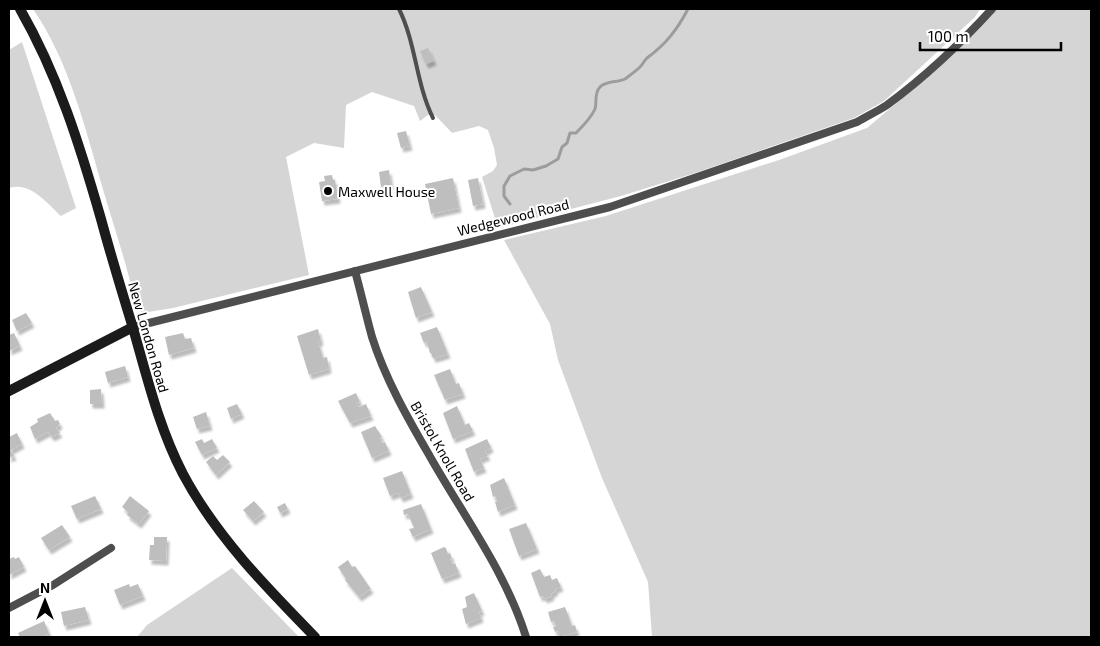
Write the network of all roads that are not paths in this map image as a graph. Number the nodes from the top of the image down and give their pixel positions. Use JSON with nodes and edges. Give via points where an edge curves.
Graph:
{"nodes":[{"id":1,"x":20,"y":9,"type":"edge"},
{"id":2,"x":399,"y":9,"type":"edge"},
{"id":3,"x":992,"y":9,"type":"edge"},
{"id":4,"x":433,"y":118,"type":"dead end"},
{"id":5,"x":355,"y":271,"type":"junction"},
{"id":6,"x":132,"y":327,"type":"junction"},
{"id":7,"x":9,"y":391,"type":"edge"},
{"id":8,"x":111,"y":548,"type":"dead end"},
{"id":9,"x":9,"y":608,"type":"edge"},
{"id":10,"x":315,"y":637,"type":"edge"},
{"id":11,"x":526,"y":637,"type":"edge"}],
"edges":[{"from":1,"to":6,"type":"main road","name":"New London Road","via":[[48,62],[67,108]]},
{"from":2,"to":4,"type":"lane","via":[[425,101]]},
{"from":3,"to":5,"type":"street","name":"Wedgewood Road","via":[[931,69],[886,105],[857,122],[610,208]]},
{"from":5,"to":6,"type":"street","name":"Wedgewood Road"},
{"from":5,"to":11,"type":"street","name":"Bristol Knoll Road","via":[[373,338],[394,392],[486,548]]},
{"from":6,"to":7,"type":"main road","name":"Wedgewood Road"},
{"from":6,"to":10,"type":"main road","name":"New London Road","via":[[160,421],[192,489],[242,560]]},
{"from":8,"to":9,"type":"street"}]}
